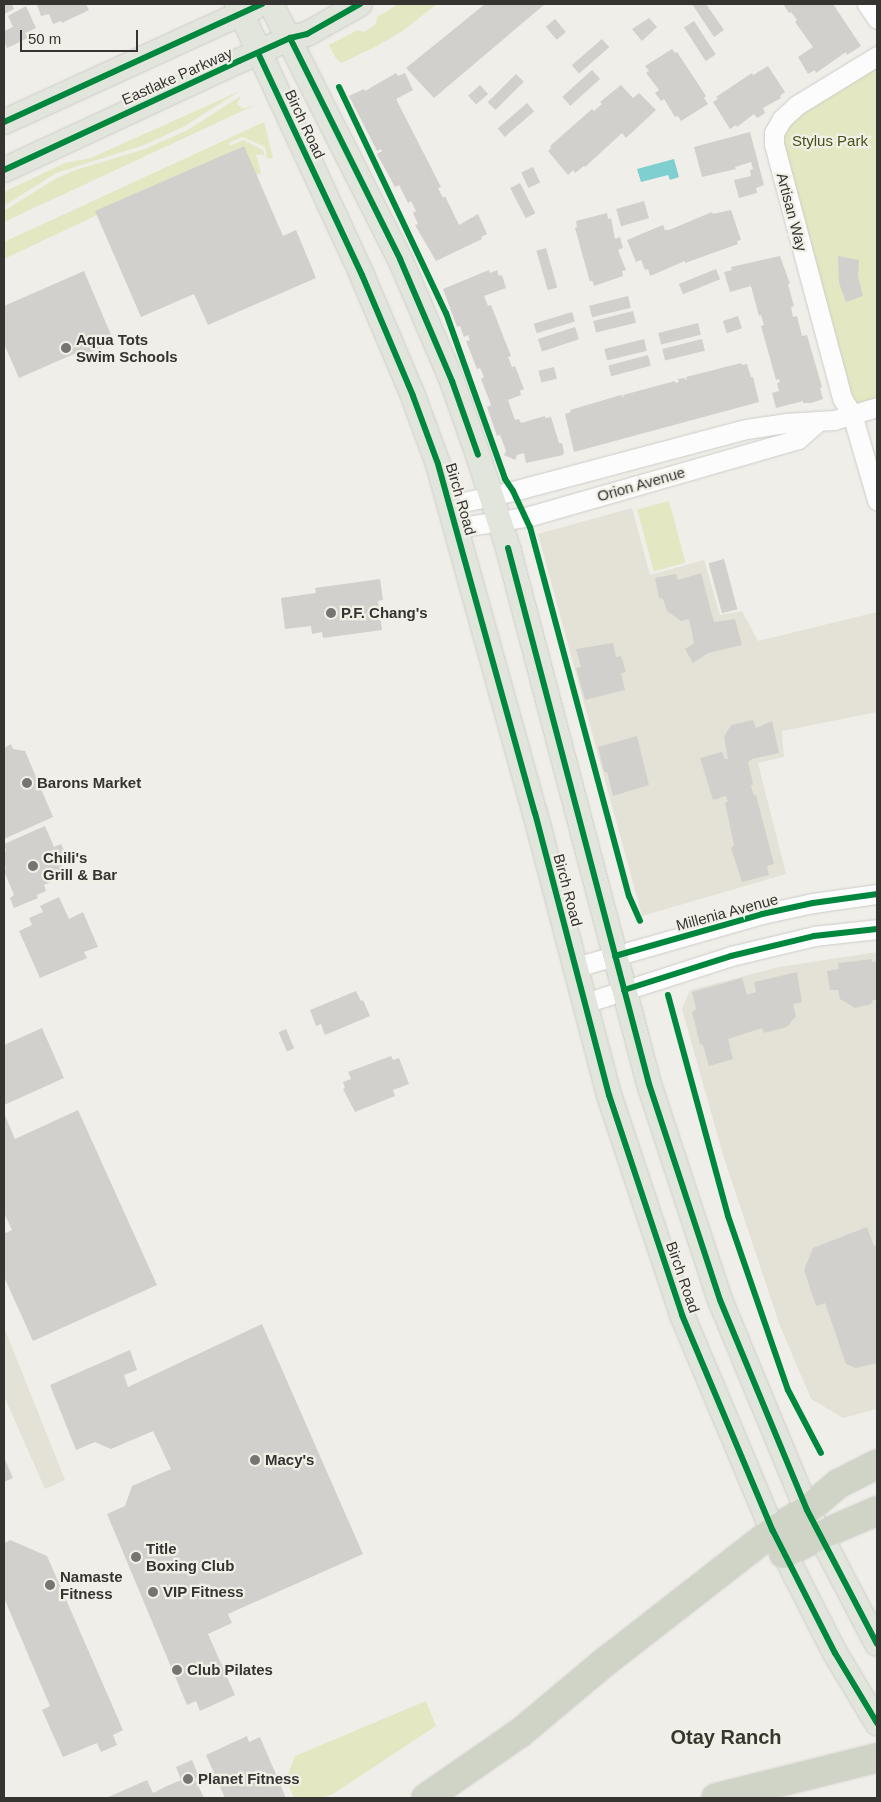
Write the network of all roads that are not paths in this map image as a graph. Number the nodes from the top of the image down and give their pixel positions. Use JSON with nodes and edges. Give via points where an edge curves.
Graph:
{"nodes":[{"id":1,"x":271,"y":4,"type":"edge"},
{"id":2,"x":360,"y":4,"type":"edge"},
{"id":3,"x":867,"y":4,"type":"edge"},
{"id":4,"x":247,"y":7,"type":"edge"},
{"id":5,"x":877,"y":19,"type":"edge"},
{"id":6,"x":290,"y":38,"type":"junction"},
{"id":7,"x":258,"y":53,"type":"junction"},
{"id":8,"x":877,"y":56,"type":"edge"},
{"id":9,"x":4,"y":122,"type":"edge"},
{"id":10,"x":4,"y":170,"type":"edge"},
{"id":11,"x":877,"y":407,"type":"edge"},
{"id":12,"x":852,"y":414,"type":"junction"},
{"id":13,"x":819,"y":421,"type":"junction"},
{"id":14,"x":491,"y":496,"type":"junction"},
{"id":15,"x":877,"y":500,"type":"edge"},
{"id":16,"x":450,"y":505,"type":"junction"},
{"id":17,"x":499,"y":521,"type":"junction"},
{"id":18,"x":456,"y":528,"type":"junction"},
{"id":19,"x":877,"y":894,"type":"edge"},
{"id":20,"x":877,"y":929,"type":"edge"},
{"id":21,"x":615,"y":956,"type":"junction"},
{"id":22,"x":576,"y":966,"type":"junction"},
{"id":23,"x":624,"y":990,"type":"junction"},
{"id":24,"x":585,"y":1003,"type":"junction"},
{"id":25,"x":877,"y":1464,"type":"edge"},
{"id":26,"x":807,"y":1510,"type":"junction"},
{"id":27,"x":877,"y":1512,"type":"edge"},
{"id":28,"x":821,"y":1535,"type":"junction"},
{"id":29,"x":778,"y":1543,"type":"junction"},
{"id":30,"x":877,"y":1644,"type":"edge"},
{"id":31,"x":877,"y":1723,"type":"edge"},
{"id":32,"x":864,"y":1761,"type":"edge"},
{"id":33,"x":426,"y":1798,"type":"edge"},
{"id":34,"x":716,"y":1798,"type":"edge"}],
"edges":[{"from":1,"to":6,"type":"main road","name":"Birch Road"},
{"from":2,"to":6,"type":"main road","name":"Eastlake Parkway","via":[[307,34]]},
{"from":3,"to":5,"type":"street"},
{"from":4,"to":7,"type":"main road","name":"Birch Road"},
{"from":4,"to":9,"type":"main road","name":"Eastlake Parkway"},
{"from":6,"to":7,"type":"main road","name":"Eastlake Parkway"},
{"from":6,"to":14,"type":"main road","name":"Birch Road","via":[[400,259],[452,381]]},
{"from":7,"to":10,"type":"main road","name":"Eastlake Parkway"},
{"from":7,"to":16,"type":"main road","name":"Birch Road","via":[[362,275],[414,396]]},
{"from":8,"to":12,"type":"street","name":"Artisan Way","via":[[797,105],[782,119],[774,133],[774,144],[842,398]]},
{"from":11,"to":12,"type":"street","name":"Orion Avenue"},
{"from":12,"to":13,"type":"street","name":"Orion Avenue"},
{"from":12,"to":15,"type":"street"},
{"from":13,"to":14,"type":"street","name":"Orion Avenue","via":[[746,429]]},
{"from":13,"to":17,"type":"street","name":"Orion Avenue","via":[[798,438],[530,516]]},
{"from":14,"to":16,"type":"street","name":"Orion Avenue"},
{"from":14,"to":17,"type":"main road","name":"Birch Road"},
{"from":16,"to":18,"type":"main road","name":"Birch Road"},
{"from":17,"to":18,"type":"street","name":"Orion Avenue"},
{"from":17,"to":21,"type":"main road","name":"Birch Road"},
{"from":18,"to":22,"type":"main road","name":"Birch Road"},
{"from":19,"to":21,"type":"street","name":"Millenia Avenue","via":[[779,910]]},
{"from":20,"to":23,"type":"street","via":[[814,936],[731,956]]},
{"from":21,"to":22,"type":"street","name":"Millenia Avenue"},
{"from":21,"to":23,"type":"main road","name":"Birch Road"},
{"from":22,"to":24,"type":"main road","name":"Birch Road"},
{"from":23,"to":24,"type":"street"},
{"from":23,"to":26,"type":"main road","name":"Birch Road","via":[[649,1084],[720,1300]]},
{"from":24,"to":29,"type":"main road","name":"Birch Road","via":[[609,1095],[682,1315]]},
{"from":25,"to":26,"type":"highway","via":[[838,1484]]},
{"from":26,"to":28,"type":"main road","name":"Birch Road"},
{"from":26,"to":29,"type":"highway"},
{"from":27,"to":28,"type":"highway"},
{"from":28,"to":29,"type":"highway"},
{"from":28,"to":30,"type":"main road","name":"Birch Road"},
{"from":29,"to":31,"type":"main road","name":"Birch Road","via":[[835,1653]]},
{"from":29,"to":33,"type":"highway","via":[[605,1662],[520,1733]]},
{"from":32,"to":34,"type":"highway"}]}
